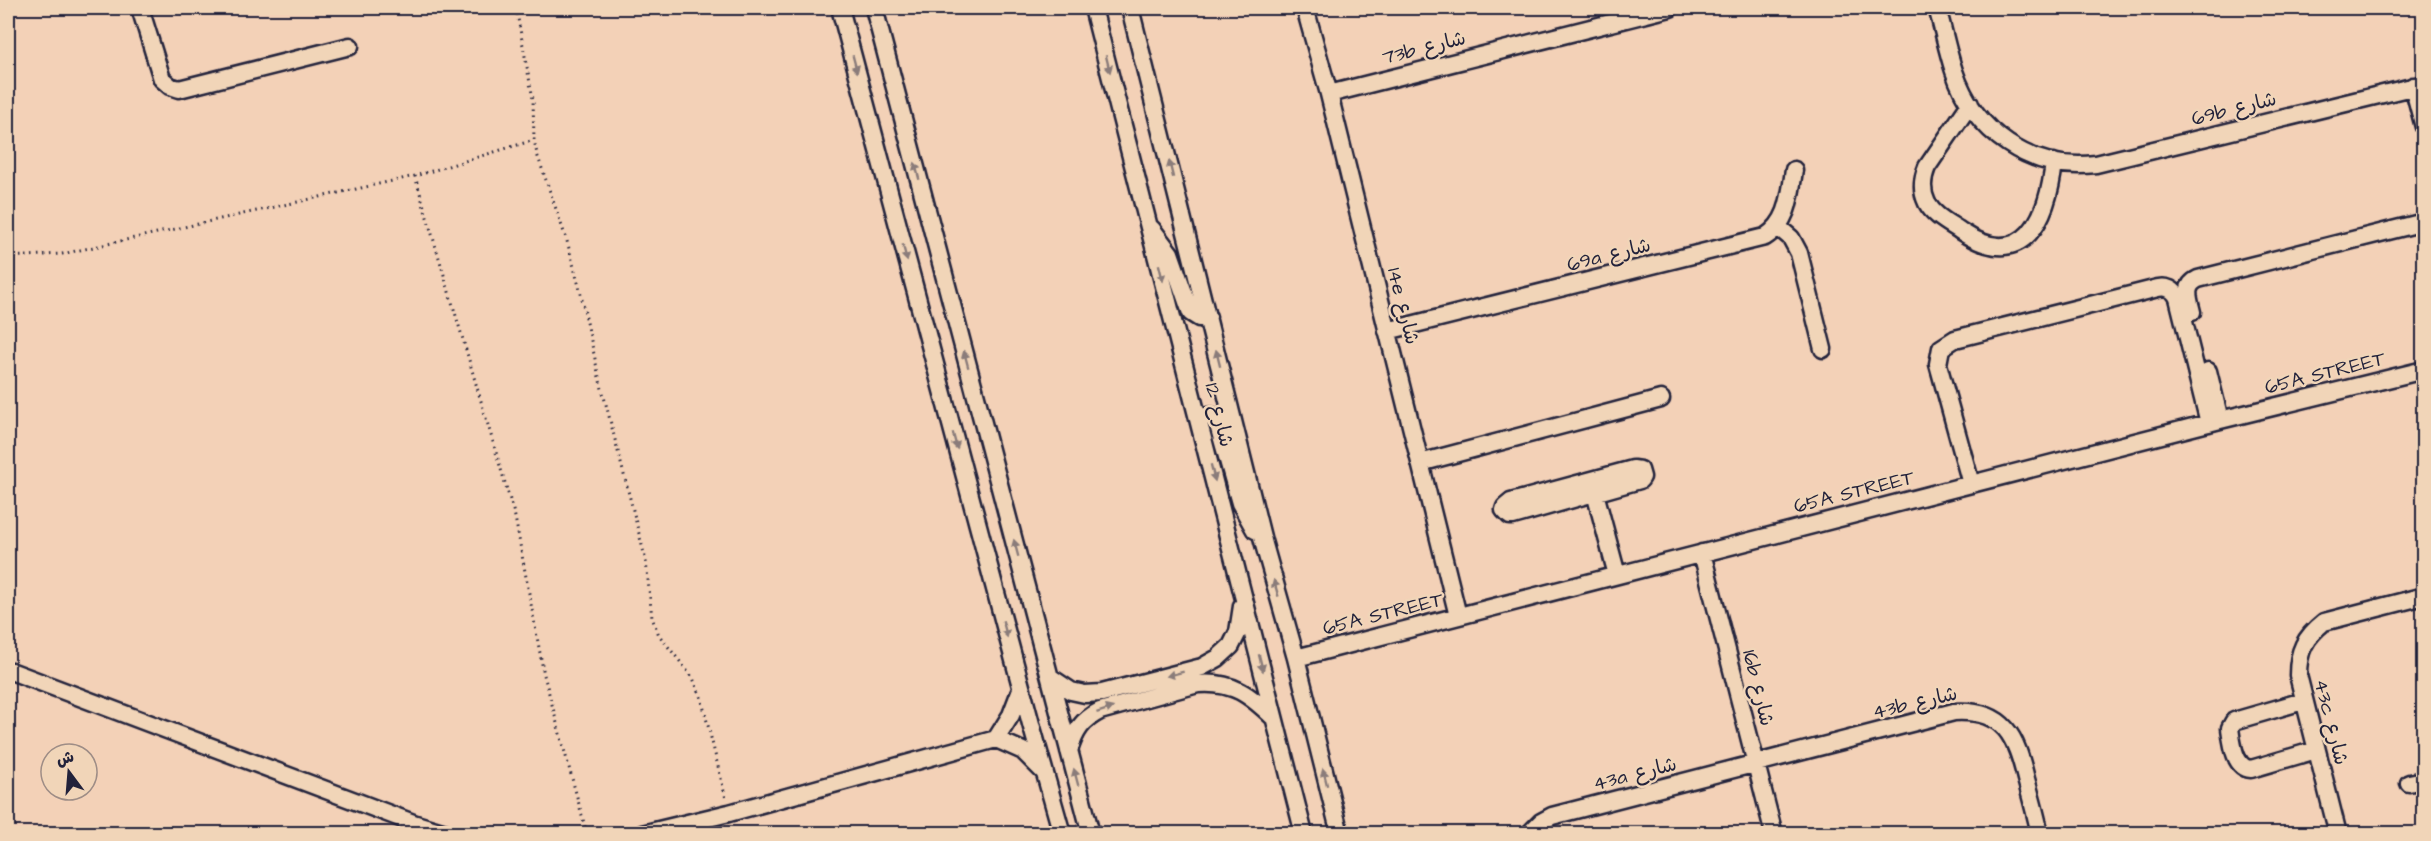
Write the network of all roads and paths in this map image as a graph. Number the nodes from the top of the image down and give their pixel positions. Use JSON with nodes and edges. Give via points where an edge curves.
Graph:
{"nodes":[{"id":1,"x":144,"y":8,"type":"edge"},
{"id":2,"x":516,"y":8,"type":"edge"},
{"id":3,"x":840,"y":8,"type":"edge"},
{"id":4,"x":874,"y":8,"type":"edge"},
{"id":5,"x":1093,"y":8,"type":"edge"},
{"id":6,"x":1130,"y":8,"type":"edge"},
{"id":7,"x":1305,"y":8,"type":"edge"},
{"id":8,"x":1670,"y":8,"type":"edge"},
{"id":9,"x":1938,"y":8,"type":"edge"},
{"id":10,"x":350,"y":46,"type":"dead end"},
{"id":11,"x":2419,"y":85,"type":"edge"},
{"id":12,"x":1329,"y":94,"type":"junction"},
{"id":13,"x":1970,"y":104,"type":"junction"},
{"id":14,"x":2424,"y":127,"type":"edge"},
{"id":15,"x":534,"y":140,"type":"junction"},
{"id":16,"x":2054,"y":162,"type":"junction"},
{"id":17,"x":1794,"y":170,"type":"dead end"},
{"id":18,"x":415,"y":176,"type":"junction"},
{"id":19,"x":2424,"y":222,"type":"edge"},
{"id":20,"x":1149,"y":226,"type":"junction"},
{"id":21,"x":1778,"y":227,"type":"junction"},
{"id":22,"x":8,"y":257,"type":"edge"},
{"id":23,"x":1208,"y":317,"type":"junction"},
{"id":24,"x":1387,"y":330,"type":"junction"},
{"id":25,"x":1824,"y":349,"type":"dead end"},
{"id":26,"x":2424,"y":370,"type":"edge"},
{"id":27,"x":1662,"y":399,"type":"dead end"},
{"id":28,"x":1198,"y":417,"type":"junction"},
{"id":29,"x":2215,"y":421,"type":"junction"},
{"id":30,"x":1420,"y":463,"type":"junction"},
{"id":31,"x":1971,"y":484,"type":"junction"},
{"id":32,"x":1595,"y":493,"type":"junction"},
{"id":33,"x":1263,"y":541,"type":"junction"},
{"id":34,"x":1702,"y":553,"type":"junction"},
{"id":35,"x":1617,"y":575,"type":"junction"},
{"id":36,"x":1242,"y":591,"type":"junction"},
{"id":37,"x":2424,"y":596,"type":"edge"},
{"id":38,"x":1458,"y":616,"type":"junction"},
{"id":39,"x":1296,"y":658,"type":"junction"},
{"id":40,"x":8,"y":669,"type":"edge"},
{"id":41,"x":1050,"y":676,"type":"junction"},
{"id":42,"x":1021,"y":689,"type":"junction"},
{"id":43,"x":2303,"y":701,"type":"junction"},
{"id":44,"x":1275,"y":719,"type":"junction"},
{"id":45,"x":996,"y":739,"type":"junction"},
{"id":46,"x":2316,"y":750,"type":"junction"},
{"id":47,"x":1069,"y":751,"type":"junction"},
{"id":48,"x":1756,"y":765,"type":"junction"},
{"id":49,"x":1044,"y":772,"type":"junction"},
{"id":50,"x":729,"y":813,"type":"junction"},
{"id":51,"x":449,"y":834,"type":"edge"},
{"id":52,"x":587,"y":834,"type":"edge"},
{"id":53,"x":642,"y":834,"type":"edge"},
{"id":54,"x":1062,"y":834,"type":"edge"},
{"id":55,"x":1091,"y":834,"type":"edge"},
{"id":56,"x":1304,"y":834,"type":"edge"},
{"id":57,"x":1340,"y":834,"type":"edge"},
{"id":58,"x":1529,"y":834,"type":"edge"},
{"id":59,"x":1774,"y":834,"type":"edge"},
{"id":60,"x":2040,"y":834,"type":"edge"},
{"id":61,"x":2338,"y":834,"type":"edge"}],
"edges":[{"from":1,"to":10,"type":"street","via":[[162,80],[179,89]]},
{"from":2,"to":15,"type":"path","via":[[533,99]]},
{"from":3,"to":42,"type":"street","one_way":true},
{"from":41,"to":4,"type":"street","one_way":true},
{"from":5,"to":20,"type":"street","name":"شارع 12","one_way":true},
{"from":23,"to":6,"type":"street","name":"شارع 12","one_way":true},
{"from":7,"to":12,"type":"street","name":"14e شارع"},
{"from":8,"to":12,"type":"street","name":"73b شارع"},
{"from":9,"to":13,"type":"street","name":"69b شارع","via":[[1954,71]]},
{"from":11,"to":14,"type":"street"},
{"from":11,"to":16,"type":"street","name":"69b شارع","via":[[2096,164]]},
{"from":12,"to":24,"type":"street","name":"14e شارع"},
{"from":13,"to":16,"type":"street","name":"69b شارع","via":[[1996,136],[2033,158]]},
{"from":13,"to":16,"type":"street","via":[[1924,176],[1924,193],[1938,216],[1984,244],[2002,247],[2019,241],[2046,206]]},
{"from":15,"to":18,"type":"path"},
{"from":15,"to":50,"type":"path","via":[[579,286],[646,561],[652,618],[658,635],[693,678]]},
{"from":17,"to":21,"type":"street","via":[[1786,214]]},
{"from":18,"to":22,"type":"path","via":[[62,254]]},
{"from":18,"to":52,"type":"path","via":[[514,517],[544,675]]},
{"from":19,"to":29,"type":"street","via":[[2190,284],[2188,297]]},
{"from":20,"to":23,"type":"street","via":[[1170,253],[1191,313],[1199,318]]},
{"from":20,"to":28,"type":"street","name":"شارع 12","one_way":true},
{"from":21,"to":24,"type":"street","name":"69a شارع","via":[[1757,240]]},
{"from":21,"to":25,"type":"street","via":[[1791,238],[1799,253]]},
{"from":33,"to":23,"type":"street","name":"شارع 12","one_way":true},
{"from":24,"to":30,"type":"street","name":"14e شارع"},
{"from":26,"to":29,"type":"street","name":"65A STREET"},
{"from":27,"to":30,"type":"street"},
{"from":28,"to":33,"type":"street","via":[[1217,421],[1240,503]]},
{"from":28,"to":36,"type":"street","name":"شارع 12","one_way":true},
{"from":29,"to":31,"type":"street","name":"65A STREET"},
{"from":29,"to":31,"type":"street","via":[[2178,298],[2167,287],[1955,339],[1938,352],[1938,364]]},
{"from":30,"to":38,"type":"street","name":"14e شارع"},
{"from":31,"to":34,"type":"street","name":"65A STREET"},
{"from":32,"to":32,"type":"street","via":[[1637,482],[1642,474],[1633,469],[1511,502],[1504,510],[1513,516]]},
{"from":32,"to":35,"type":"street"},
{"from":39,"to":33,"type":"street","name":"شارع 12","one_way":true},
{"from":34,"to":35,"type":"street","name":"65A STREET"},
{"from":34,"to":48,"type":"street","name":"16b شارع"},
{"from":35,"to":38,"type":"street","name":"65A STREET"},
{"from":36,"to":41,"type":"street","one_way":true,"via":[[1238,632],[1231,646],[1202,667],[1102,693],[1071,692]]},
{"from":36,"to":44,"type":"street","name":"شارع 12","one_way":true},
{"from":37,"to":43,"type":"street","name":"43c شارع","via":[[2324,622],[2312,632],[2298,660]]},
{"from":38,"to":39,"type":"street","name":"65A STREET"},
{"from":57,"to":39,"type":"street","name":"شارع 12","one_way":true},
{"from":40,"to":51,"type":"street"},
{"from":41,"to":47,"type":"street"},
{"from":42,"to":45,"type":"street"},
{"from":42,"to":49,"type":"street"},
{"from":43,"to":46,"type":"street","name":"43c شارع"},
{"from":43,"to":46,"type":"street","via":[[2234,721],[2230,728],[2238,762],[2247,769]]},
{"from":47,"to":44,"type":"street","one_way":true,"via":[[1078,727],[1100,711],[1198,684],[1214,683],[1236,689]]},
{"from":44,"to":56,"type":"street","name":"شارع 12"},
{"from":45,"to":49,"type":"street","via":[[1023,751]]},
{"from":45,"to":50,"type":"street"},
{"from":46,"to":61,"type":"street","name":"43c شارع"},
{"from":55,"to":47,"type":"street","one_way":true},
{"from":48,"to":58,"type":"street","name":"43a شارع","via":[[1552,816]]},
{"from":48,"to":59,"type":"street","name":"16b شارع"},
{"from":48,"to":60,"type":"street","name":"43b شارع","via":[[1954,712],[1985,714],[2010,732],[2018,745]]},
{"from":49,"to":54,"type":"street"},
{"from":50,"to":53,"type":"street"}]}
